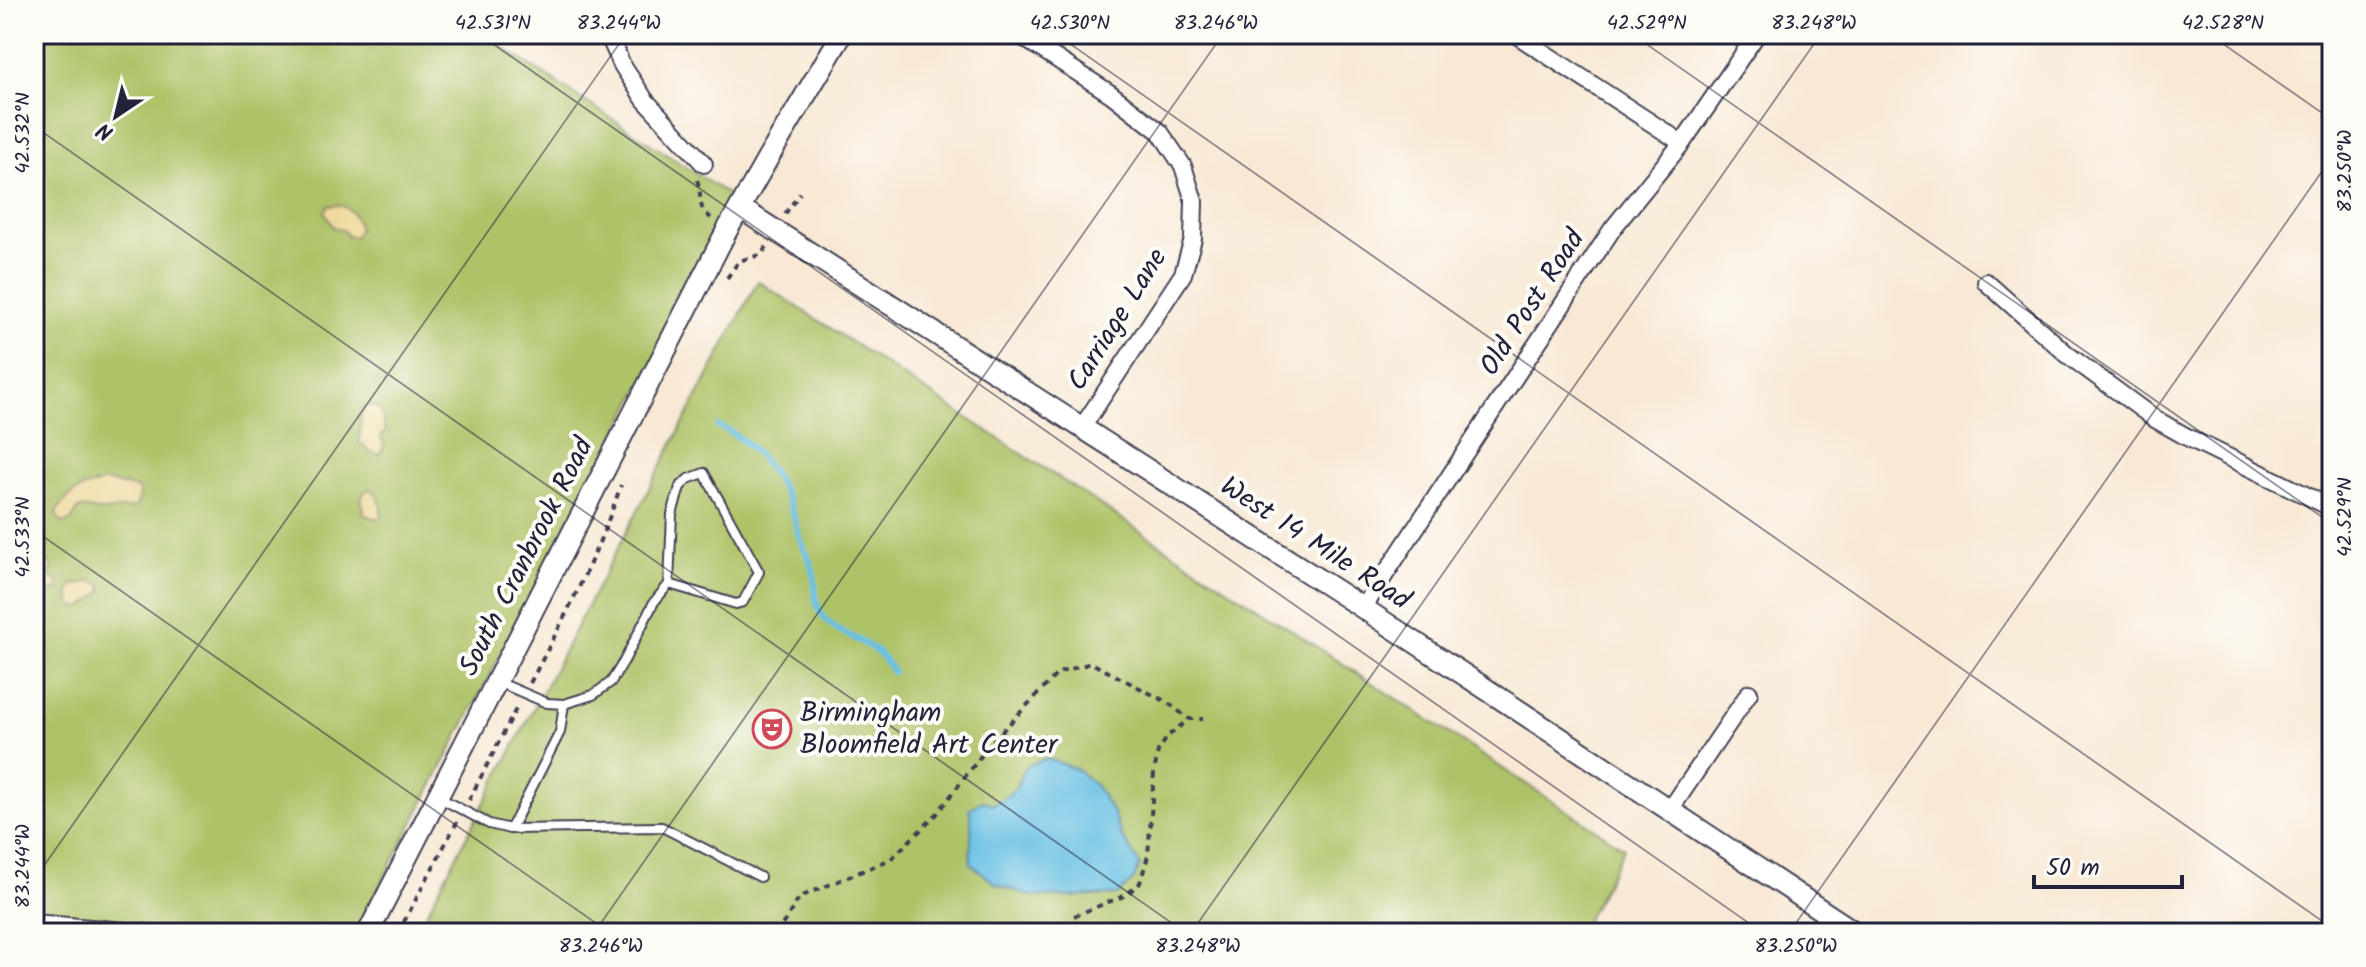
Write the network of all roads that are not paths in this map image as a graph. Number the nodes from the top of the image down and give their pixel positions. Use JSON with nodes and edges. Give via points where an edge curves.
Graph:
{"nodes":[{"id":1,"x":608,"y":34,"type":"edge"},
{"id":2,"x":842,"y":34,"type":"edge"},
{"id":3,"x":1018,"y":34,"type":"edge"},
{"id":4,"x":1515,"y":34,"type":"edge"},
{"id":5,"x":1757,"y":34,"type":"edge"},
{"id":6,"x":1682,"y":143,"type":"junction"},
{"id":7,"x":704,"y":164,"type":"road end"},
{"id":8,"x":740,"y":208,"type":"junction"},
{"id":9,"x":1986,"y":282,"type":"dead end"},
{"id":10,"x":1083,"y":426,"type":"junction"},
{"id":11,"x":2332,"y":508,"type":"edge"},
{"id":12,"x":669,"y":584,"type":"junction"},
{"id":13,"x":1363,"y":608,"type":"junction"},
{"id":14,"x":496,"y":681,"type":"junction"},
{"id":15,"x":1749,"y":693,"type":"dead end"},
{"id":16,"x":564,"y":704,"type":"junction"},
{"id":17,"x":437,"y":796,"type":"junction"},
{"id":18,"x":1670,"y":810,"type":"junction"},
{"id":19,"x":510,"y":829,"type":"junction"},
{"id":20,"x":760,"y":877,"type":"dead end"},
{"id":21,"x":1828,"y":914,"type":"junction"},
{"id":22,"x":34,"y":923,"type":"edge"},
{"id":23,"x":147,"y":933,"type":"edge"},
{"id":24,"x":368,"y":933,"type":"edge"},
{"id":25,"x":1816,"y":933,"type":"edge"},
{"id":26,"x":1856,"y":933,"type":"edge"}],
"edges":[{"from":1,"to":7,"type":"street","via":[[645,100]]},
{"from":2,"to":8,"type":"street","name":"South Cranbrook Road"},
{"from":3,"to":10,"type":"street","name":"Carriage Lane","via":[[1160,132],[1183,166],[1194,201],[1193,239],[1183,274]]},
{"from":4,"to":6,"type":"street"},
{"from":5,"to":6,"type":"street","name":"Old Post Road"},
{"from":6,"to":13,"type":"street","name":"Old Post Road","via":[[1599,249]]},
{"from":8,"to":10,"type":"street","name":"West 14 Mile Road"},
{"from":8,"to":14,"type":"street","name":"South Cranbrook Road"},
{"from":9,"to":11,"type":"street","via":[[2087,370],[2155,419]]},
{"from":10,"to":13,"type":"street","name":"West 14 Mile Road"},
{"from":12,"to":12,"type":"lane","via":[[674,501],[688,479],[704,473],[759,572],[743,602],[736,604]]},
{"from":12,"to":16,"type":"lane","via":[[611,682],[593,695]]},
{"from":13,"to":18,"type":"street","name":"West 14 Mile Road"},
{"from":14,"to":16,"type":"lane","via":[[547,703]]},
{"from":14,"to":17,"type":"street","name":"South Cranbrook Road"},
{"from":15,"to":18,"type":"street"},
{"from":16,"to":19,"type":"lane","via":[[560,732]]},
{"from":17,"to":19,"type":"lane","via":[[489,824]]},
{"from":17,"to":24,"type":"street","name":"South Cranbrook Road"},
{"from":18,"to":21,"type":"street","name":"West 14 Mile Road"},
{"from":19,"to":20,"type":"lane","via":[[662,827]]},
{"from":21,"to":25,"type":"street"},
{"from":21,"to":26,"type":"street","name":"West 14 Mile Road"},
{"from":22,"to":23,"type":"street"}]}
